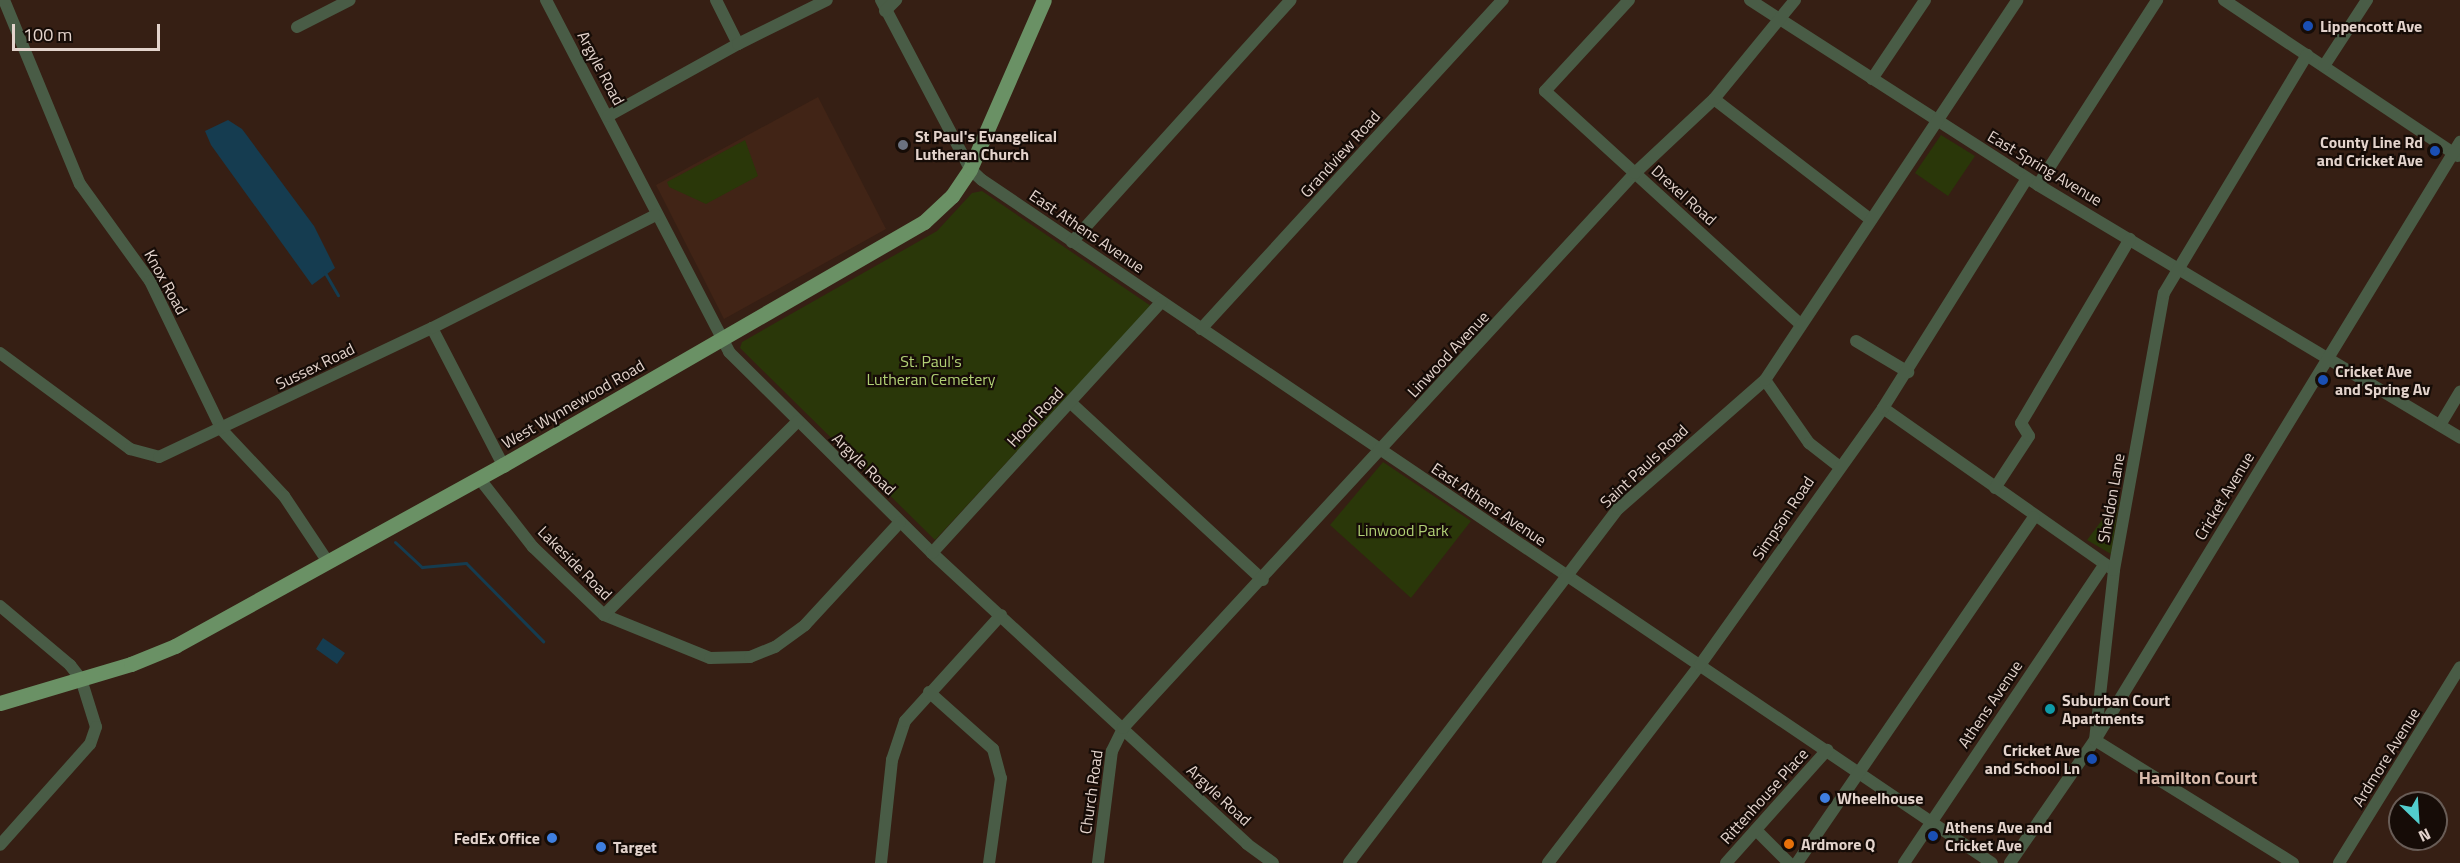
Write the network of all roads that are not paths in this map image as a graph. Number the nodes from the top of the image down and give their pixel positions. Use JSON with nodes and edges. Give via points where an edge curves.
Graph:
{"nodes":[{"id":1,"x":4,"y":0,"type":"edge"},
{"id":2,"x":350,"y":0,"type":"edge"},
{"id":3,"x":546,"y":0,"type":"edge"},
{"id":4,"x":716,"y":0,"type":"edge"},
{"id":5,"x":826,"y":0,"type":"edge"},
{"id":6,"x":896,"y":0,"type":"edge"},
{"id":7,"x":1044,"y":0,"type":"edge"},
{"id":8,"x":1291,"y":0,"type":"edge"},
{"id":9,"x":1503,"y":0,"type":"edge"},
{"id":10,"x":1629,"y":0,"type":"edge"},
{"id":11,"x":1750,"y":0,"type":"edge"},
{"id":12,"x":1795,"y":0,"type":"edge"},
{"id":13,"x":1925,"y":0,"type":"edge"},
{"id":14,"x":2017,"y":0,"type":"edge"},
{"id":15,"x":2157,"y":0,"type":"edge"},
{"id":16,"x":2224,"y":0,"type":"edge"},
{"id":17,"x":2367,"y":0,"type":"edge"},
{"id":18,"x":883,"y":5,"type":"edge"},
{"id":19,"x":1781,"y":21,"type":"junction"},
{"id":20,"x":297,"y":27,"type":"dead end"},
{"id":21,"x":738,"y":44,"type":"junction"},
{"id":22,"x":2307,"y":55,"type":"junction"},
{"id":23,"x":2324,"y":66,"type":"junction"},
{"id":24,"x":1872,"y":80,"type":"junction"},
{"id":25,"x":1714,"y":99,"type":"junction"},
{"id":26,"x":608,"y":116,"type":"junction"},
{"id":27,"x":1938,"y":123,"type":"junction"},
{"id":28,"x":2458,"y":151,"type":"edge"},
{"id":29,"x":970,"y":169,"type":"junction"},
{"id":30,"x":1635,"y":173,"type":"junction"},
{"id":31,"x":2027,"y":178,"type":"junction"},
{"id":32,"x":2038,"y":185,"type":"junction"},
{"id":33,"x":656,"y":215,"type":"junction"},
{"id":34,"x":1871,"y":220,"type":"junction"},
{"id":35,"x":2130,"y":238,"type":"junction"},
{"id":36,"x":1072,"y":242,"type":"junction"},
{"id":37,"x":2178,"y":266,"type":"junction"},
{"id":38,"x":1161,"y":302,"type":"junction"},
{"id":39,"x":1800,"y":324,"type":"junction"},
{"id":40,"x":432,"y":328,"type":"junction"},
{"id":41,"x":1202,"y":329,"type":"junction"},
{"id":42,"x":722,"y":339,"type":"junction"},
{"id":43,"x":1856,"y":341,"type":"dead end"},
{"id":44,"x":0,"y":353,"type":"edge"},
{"id":45,"x":2327,"y":358,"type":"junction"},
{"id":46,"x":1908,"y":372,"type":"junction"},
{"id":47,"x":1765,"y":380,"type":"junction"},
{"id":48,"x":2460,"y":392,"type":"edge"},
{"id":49,"x":1071,"y":403,"type":"junction"},
{"id":50,"x":1883,"y":408,"type":"junction"},
{"id":51,"x":798,"y":421,"type":"junction"},
{"id":52,"x":2440,"y":425,"type":"junction"},
{"id":53,"x":222,"y":430,"type":"junction"},
{"id":54,"x":2460,"y":438,"type":"edge"},
{"id":55,"x":1381,"y":450,"type":"junction"},
{"id":56,"x":503,"y":465,"type":"junction"},
{"id":57,"x":1838,"y":466,"type":"junction"},
{"id":58,"x":479,"y":478,"type":"junction"},
{"id":59,"x":1995,"y":488,"type":"junction"},
{"id":60,"x":2034,"y":517,"type":"junction"},
{"id":61,"x":900,"y":522,"type":"junction"},
{"id":62,"x":932,"y":553,"type":"junction"},
{"id":63,"x":328,"y":562,"type":"junction"},
{"id":64,"x":2110,"y":567,"type":"junction"},
{"id":65,"x":1569,"y":577,"type":"junction"},
{"id":66,"x":1263,"y":580,"type":"junction"},
{"id":67,"x":0,"y":606,"type":"edge"},
{"id":68,"x":604,"y":615,"type":"junction"},
{"id":69,"x":1001,"y":615,"type":"junction"},
{"id":70,"x":1700,"y":665,"type":"junction"},
{"id":71,"x":2460,"y":668,"type":"edge"},
{"id":72,"x":81,"y":678,"type":"junction"},
{"id":73,"x":930,"y":692,"type":"junction"},
{"id":74,"x":0,"y":703,"type":"edge"},
{"id":75,"x":1123,"y":728,"type":"junction"},
{"id":76,"x":2095,"y":740,"type":"junction"},
{"id":77,"x":1827,"y":750,"type":"junction"},
{"id":78,"x":1859,"y":773,"type":"junction"},
{"id":79,"x":1930,"y":821,"type":"junction"},
{"id":80,"x":1756,"y":830,"type":"junction"},
{"id":81,"x":0,"y":845,"type":"edge"},
{"id":82,"x":881,"y":863,"type":"edge"},
{"id":83,"x":990,"y":863,"type":"edge"},
{"id":84,"x":1098,"y":863,"type":"edge"},
{"id":85,"x":1273,"y":863,"type":"edge"},
{"id":86,"x":1349,"y":863,"type":"edge"},
{"id":87,"x":1548,"y":863,"type":"edge"},
{"id":88,"x":1726,"y":863,"type":"edge"},
{"id":89,"x":1788,"y":863,"type":"edge"},
{"id":90,"x":1797,"y":863,"type":"edge"},
{"id":91,"x":1904,"y":863,"type":"edge"},
{"id":92,"x":1992,"y":863,"type":"edge"},
{"id":93,"x":2010,"y":863,"type":"edge"},
{"id":94,"x":2293,"y":863,"type":"edge"},
{"id":95,"x":2339,"y":863,"type":"edge"}],
"edges":[{"from":1,"to":53,"type":"street","name":"Knox Road","via":[[80,184],[150,281]]},
{"from":2,"to":20,"type":"street"},
{"from":3,"to":26,"type":"street","name":"Argyle Road"},
{"from":4,"to":21,"type":"street"},
{"from":5,"to":21,"type":"street"},
{"from":6,"to":18,"type":"street"},
{"from":7,"to":29,"type":"main road","name":"West Wynnewood Road"},
{"from":8,"to":36,"type":"street"},
{"from":9,"to":41,"type":"street","name":"Grandview Road"},
{"from":10,"to":30,"type":"street","name":"Drexel Road","via":[[1545,92]]},
{"from":11,"to":19,"type":"street","name":"East Spring Avenue"},
{"from":12,"to":19,"type":"street","name":"Linwood Avenue"},
{"from":13,"to":24,"type":"street"},
{"from":14,"to":27,"type":"street","name":"Saint Pauls Road"},
{"from":15,"to":32,"type":"street"},
{"from":16,"to":22,"type":"street"},
{"from":17,"to":23,"type":"street"},
{"from":18,"to":29,"type":"street"},
{"from":19,"to":24,"type":"street","name":"East Spring Avenue"},
{"from":19,"to":25,"type":"street","name":"Linwood Avenue"},
{"from":21,"to":26,"type":"street"},
{"from":22,"to":23,"type":"street"},
{"from":22,"to":37,"type":"street","name":"Sheldon Lane"},
{"from":23,"to":28,"type":"street"},
{"from":24,"to":27,"type":"street","name":"East Spring Avenue"},
{"from":25,"to":30,"type":"street","name":"Linwood Avenue"},
{"from":25,"to":34,"type":"street"},
{"from":26,"to":33,"type":"street","name":"Argyle Road"},
{"from":27,"to":31,"type":"street","name":"East Spring Avenue"},
{"from":27,"to":34,"type":"street","name":"Saint Pauls Road"},
{"from":28,"to":45,"type":"street","name":"Cricket Avenue"},
{"from":29,"to":36,"type":"street","name":"East Athens Avenue"},
{"from":29,"to":42,"type":"main road","name":"West Wynnewood Road","via":[[952,196],[924,222]]},
{"from":30,"to":39,"type":"street","name":"Drexel Road"},
{"from":30,"to":55,"type":"street","name":"Linwood Avenue"},
{"from":31,"to":32,"type":"street","name":"East Spring Avenue"},
{"from":31,"to":46,"type":"street","name":"Simpson Road"},
{"from":32,"to":35,"type":"street","name":"East Spring Avenue"},
{"from":33,"to":40,"type":"street","name":"Sussex Road"},
{"from":33,"to":42,"type":"street","name":"Argyle Road"},
{"from":34,"to":39,"type":"street","name":"Saint Pauls Road"},
{"from":35,"to":37,"type":"street","name":"East Spring Avenue"},
{"from":35,"to":59,"type":"street","via":[[2021,423],[2029,436]]},
{"from":36,"to":38,"type":"street","name":"East Athens Avenue"},
{"from":37,"to":45,"type":"street","name":"East Spring Avenue"},
{"from":37,"to":64,"type":"street","name":"Sheldon Lane","via":[[2164,293]]},
{"from":38,"to":41,"type":"street","name":"East Athens Avenue"},
{"from":38,"to":49,"type":"street","name":"Hood Road"},
{"from":39,"to":47,"type":"street","name":"Saint Pauls Road"},
{"from":40,"to":53,"type":"street","name":"Sussex Road"},
{"from":40,"to":56,"type":"street"},
{"from":41,"to":55,"type":"street","name":"East Athens Avenue"},
{"from":42,"to":51,"type":"street","name":"Argyle Road"},
{"from":42,"to":56,"type":"main road","name":"West Wynnewood Road"},
{"from":43,"to":46,"type":"street"},
{"from":44,"to":53,"type":"street","name":"Sussex Road","via":[[130,449],[152,457],[175,452]]},
{"from":45,"to":52,"type":"street","name":"East Spring Avenue"},
{"from":45,"to":76,"type":"street","name":"Cricket Avenue"},
{"from":46,"to":50,"type":"street","name":"Simpson Road"},
{"from":47,"to":57,"type":"street","via":[[1809,443]]},
{"from":47,"to":65,"type":"street","name":"Saint Pauls Road","via":[[1618,509]]},
{"from":48,"to":52,"type":"street"},
{"from":49,"to":62,"type":"street","name":"Hood Road"},
{"from":49,"to":66,"type":"street"},
{"from":50,"to":57,"type":"street","name":"Simpson Road"},
{"from":50,"to":59,"type":"street"},
{"from":51,"to":61,"type":"street","name":"Argyle Road"},
{"from":51,"to":68,"type":"street"},
{"from":52,"to":54,"type":"street","name":"East Spring Avenue"},
{"from":53,"to":63,"type":"street","name":"Knox Road","via":[[284,496]]},
{"from":55,"to":65,"type":"street","name":"East Athens Avenue"},
{"from":55,"to":66,"type":"street","name":"Linwood Avenue"},
{"from":56,"to":58,"type":"main road","name":"West Wynnewood Road"},
{"from":57,"to":70,"type":"street","name":"Simpson Road"},
{"from":58,"to":63,"type":"main road","name":"West Wynnewood Road"},
{"from":58,"to":68,"type":"street","name":"Lakeside Road","via":[[533,547]]},
{"from":59,"to":60,"type":"street"},
{"from":60,"to":64,"type":"street"},
{"from":60,"to":78,"type":"street"},
{"from":61,"to":62,"type":"street","name":"Argyle Road"},
{"from":61,"to":68,"type":"street","name":"Lakeside Road","via":[[805,625],[775,647],[750,657],[710,658],[694,654]]},
{"from":62,"to":69,"type":"street","name":"Argyle Road"},
{"from":63,"to":72,"type":"main road","name":"West Wynnewood Road","via":[[156,656]]},
{"from":64,"to":76,"type":"street","name":"Sheldon Lane"},
{"from":64,"to":79,"type":"street","name":"Athens Avenue"},
{"from":65,"to":70,"type":"street","name":"East Athens Avenue"},
{"from":65,"to":86,"type":"street","name":"Saint Pauls Road"},
{"from":66,"to":75,"type":"street","name":"Linwood Avenue"},
{"from":67,"to":72,"type":"street","via":[[70,664]]},
{"from":69,"to":73,"type":"street"},
{"from":69,"to":75,"type":"street","name":"Argyle Road"},
{"from":70,"to":77,"type":"street","name":"East Athens Avenue"},
{"from":70,"to":87,"type":"street","name":"Simpson Road"},
{"from":71,"to":95,"type":"street","name":"Ardmore Avenue"},
{"from":72,"to":74,"type":"main road","name":"West Wynnewood Road"},
{"from":72,"to":81,"type":"street","via":[[96,727],[90,744]]},
{"from":73,"to":82,"type":"street","via":[[905,721],[892,760]]},
{"from":73,"to":83,"type":"street","via":[[993,749],[1001,778]]},
{"from":75,"to":84,"type":"street","name":"Church Road","via":[[1112,751]]},
{"from":75,"to":85,"type":"street","name":"Argyle Road","via":[[1247,844]]},
{"from":76,"to":93,"type":"street","name":"Cricket Avenue"},
{"from":76,"to":94,"type":"street"},
{"from":77,"to":78,"type":"street","name":"East Athens Avenue"},
{"from":77,"to":80,"type":"street","name":"Rittenhouse Place"},
{"from":78,"to":79,"type":"street","name":"East Athens Avenue"},
{"from":78,"to":90,"type":"street"},
{"from":79,"to":91,"type":"street","name":"Athens Avenue"},
{"from":79,"to":92,"type":"street","name":"East Athens Avenue"},
{"from":80,"to":88,"type":"street","name":"Rittenhouse Place"},
{"from":80,"to":89,"type":"street"}]}
